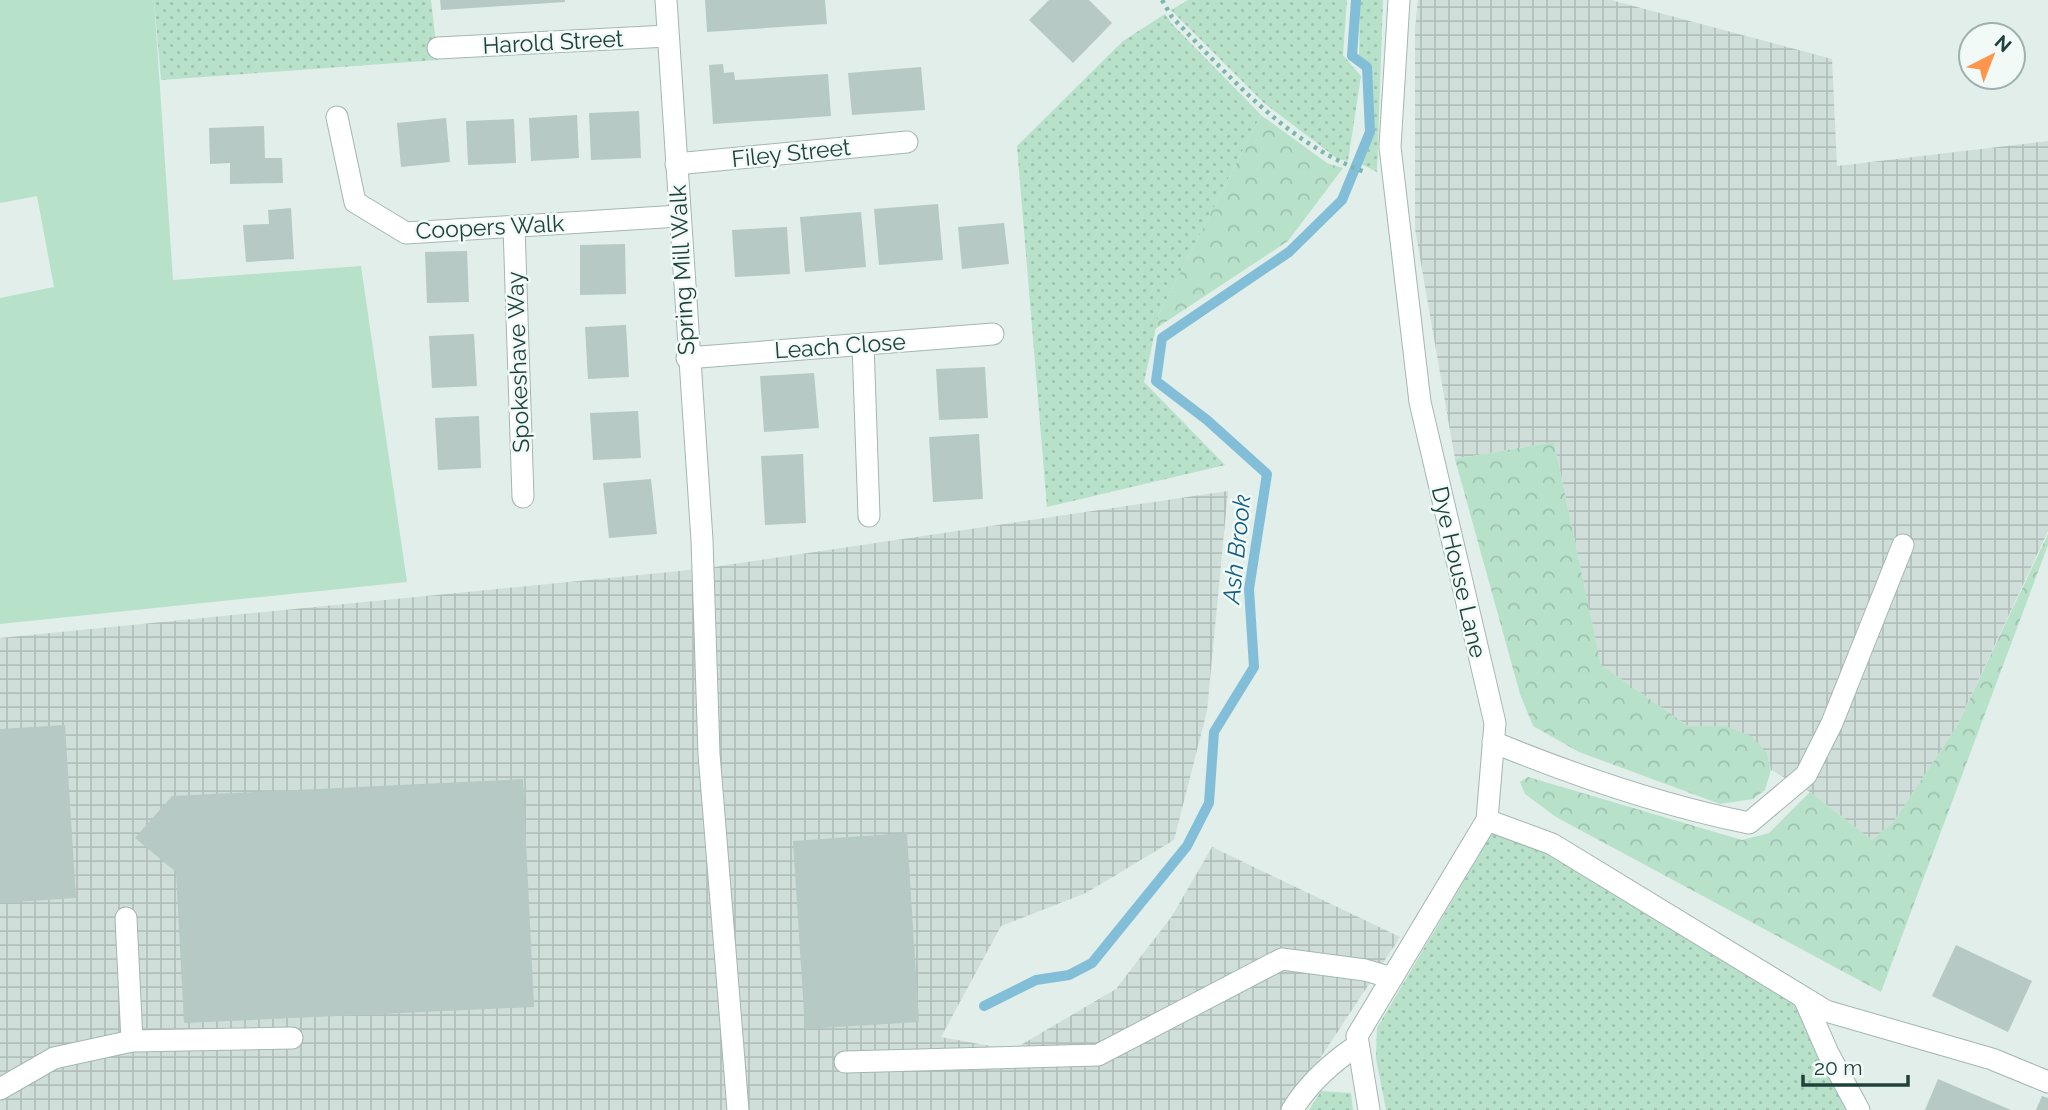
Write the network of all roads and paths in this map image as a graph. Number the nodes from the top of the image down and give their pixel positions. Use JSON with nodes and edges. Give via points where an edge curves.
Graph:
{"nodes":[{"id":1,"x":666,"y":0,"type":"edge"},
{"id":2,"x":1162,"y":0,"type":"edge"},
{"id":3,"x":1399,"y":0,"type":"edge"},
{"id":4,"x":668,"y":36,"type":"junction"},
{"id":5,"x":438,"y":48,"type":"dead end"},
{"id":6,"x":337,"y":117,"type":"dead end"},
{"id":7,"x":907,"y":142,"type":"dead end"},
{"id":8,"x":676,"y":164,"type":"junction"},
{"id":9,"x":1365,"y":172,"type":"dead end"},
{"id":10,"x":679,"y":216,"type":"junction"},
{"id":11,"x":513,"y":227,"type":"junction"},
{"id":12,"x":993,"y":334,"type":"dead end"},
{"id":13,"x":863,"y":344,"type":"junction"},
{"id":14,"x":687,"y":358,"type":"junction"},
{"id":15,"x":523,"y":497,"type":"dead end"},
{"id":16,"x":869,"y":516,"type":"dead end"},
{"id":17,"x":1903,"y":545,"type":"dead end"},
{"id":18,"x":1493,"y":742,"type":"junction"},
{"id":19,"x":1487,"y":820,"type":"junction"},
{"id":20,"x":127,"y":918,"type":"dead end"},
{"id":21,"x":1392,"y":978,"type":"junction"},
{"id":22,"x":1804,"y":998,"type":"junction"},
{"id":23,"x":292,"y":1038,"type":"dead end"},
{"id":24,"x":132,"y":1041,"type":"junction"},
{"id":25,"x":1358,"y":1045,"type":"junction"},
{"id":26,"x":845,"y":1062,"type":"dead end"},
{"id":27,"x":2048,"y":1082,"type":"edge"},
{"id":28,"x":0,"y":1089,"type":"edge"},
{"id":29,"x":737,"y":1110,"type":"edge"},
{"id":30,"x":1292,"y":1110,"type":"edge"},
{"id":31,"x":1369,"y":1110,"type":"edge"},
{"id":32,"x":1859,"y":1110,"type":"edge"}],
"edges":[{"from":1,"to":4,"type":"street","name":"Spring Mill Walk"},
{"from":2,"to":9,"type":"path","via":[[1172,17],[1261,109],[1333,160]]},
{"from":3,"to":18,"type":"street","name":"Dye House Lane","via":[[1390,147],[1420,402],[1494,723]]},
{"from":4,"to":5,"type":"street","name":"Harold Street"},
{"from":4,"to":8,"type":"street","name":"Spring Mill Walk"},
{"from":6,"to":11,"type":"street","name":"Coopers Walk","via":[[355,202],[406,233]]},
{"from":7,"to":8,"type":"street","name":"Filey Street"},
{"from":8,"to":10,"type":"street","name":"Spring Mill Walk"},
{"from":10,"to":11,"type":"street","name":"Coopers Walk"},
{"from":10,"to":14,"type":"street","name":"Spring Mill Walk"},
{"from":11,"to":15,"type":"street","name":"Spokeshave Way"},
{"from":12,"to":13,"type":"street","name":"Leach Close"},
{"from":13,"to":14,"type":"street","name":"Leach Close"},
{"from":13,"to":16,"type":"street"},
{"from":14,"to":29,"type":"street","name":"Spring Mill Walk","via":[[702,540],[709,754]]},
{"from":17,"to":18,"type":"street","via":[[1807,775],[1749,822],[1689,811]]},
{"from":18,"to":19,"type":"street","name":"Dye House Lane"},
{"from":19,"to":21,"type":"street","name":"Dye House Lane"},
{"from":19,"to":22,"type":"street","via":[[1552,844]]},
{"from":20,"to":24,"type":"street"},
{"from":21,"to":25,"type":"street","name":"Dye House Lane","via":[[1357,1036]]},
{"from":21,"to":26,"type":"street","via":[[1282,959],[1098,1055]]},
{"from":22,"to":27,"type":"street","via":[[1826,1011],[1992,1059]]},
{"from":22,"to":32,"type":"street"},
{"from":23,"to":24,"type":"street"},
{"from":24,"to":28,"type":"street","via":[[54,1058]]},
{"from":25,"to":30,"type":"street","via":[[1304,1091]]},
{"from":25,"to":31,"type":"street"}]}
